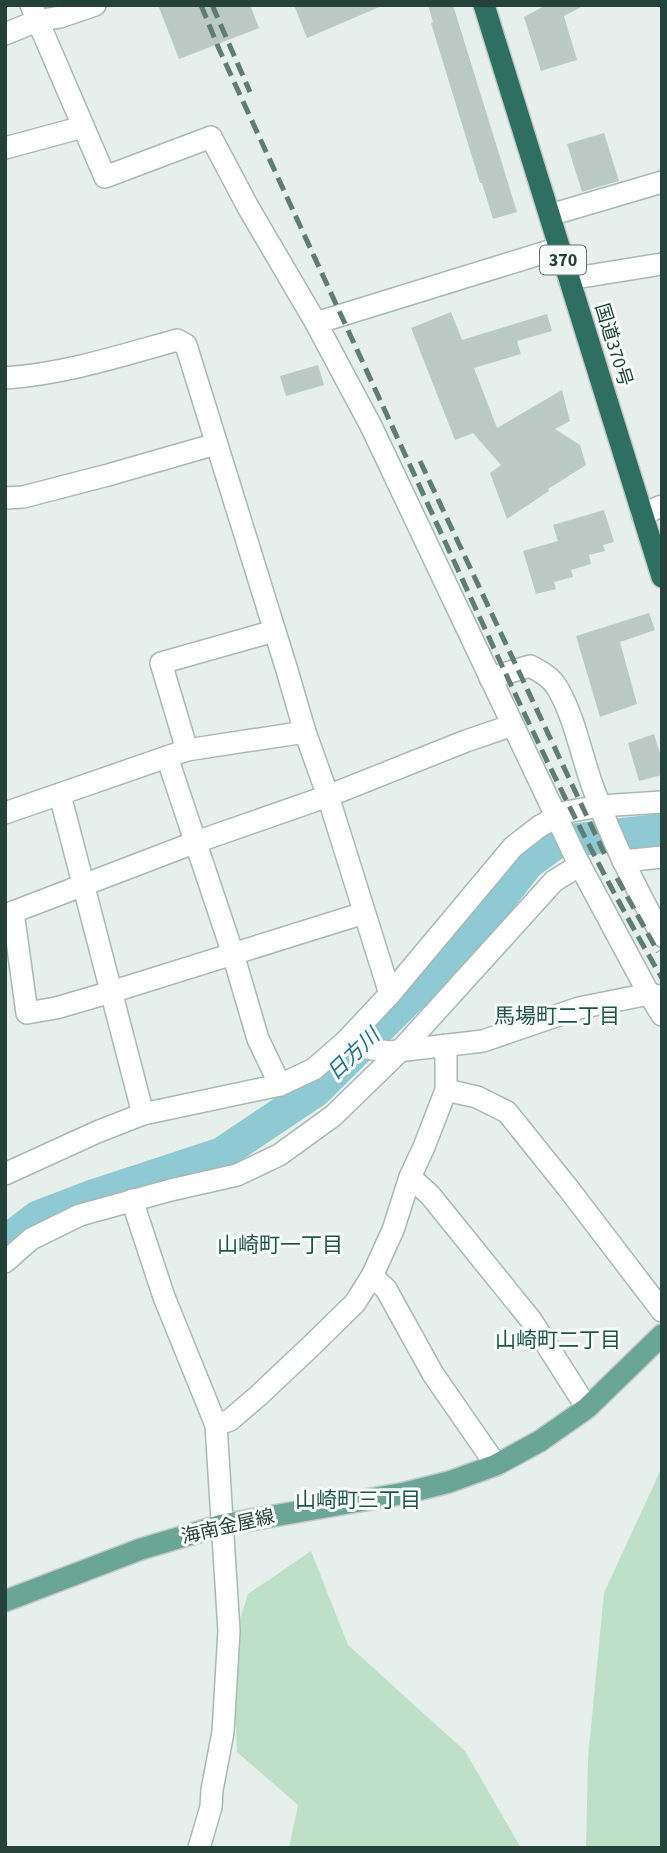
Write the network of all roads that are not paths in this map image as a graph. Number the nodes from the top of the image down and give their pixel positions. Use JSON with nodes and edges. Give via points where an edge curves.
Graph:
{"nodes":[{"id":1,"x":57,"y":5,"type":"edge"},
{"id":2,"x":95,"y":5,"type":"edge"},
{"id":3,"x":485,"y":5,"type":"edge"},
{"id":4,"x":34,"y":13,"type":"edge"},
{"id":5,"x":5,"y":34,"type":"edge"},
{"id":6,"x":83,"y":127,"type":"junction"},
{"id":7,"x":5,"y":148,"type":"edge"},
{"id":8,"x":662,"y":182,"type":"edge"},
{"id":9,"x":550,"y":215,"type":"junction"},
{"id":10,"x":559,"y":248,"type":"junction"},
{"id":11,"x":662,"y":264,"type":"edge"},
{"id":12,"x":569,"y":279,"type":"junction"},
{"id":13,"x":316,"y":323,"type":"junction"},
{"id":14,"x":5,"y":378,"type":"edge"},
{"id":15,"x":216,"y":444,"type":"junction"},
{"id":16,"x":5,"y":498,"type":"edge"},
{"id":17,"x":652,"y":510,"type":"edge"},
{"id":18,"x":662,"y":578,"type":"edge"},
{"id":19,"x":274,"y":631,"type":"junction"},
{"id":20,"x":490,"y":678,"type":"junction"},
{"id":21,"x":513,"y":725,"type":"junction"},
{"id":22,"x":305,"y":732,"type":"junction"},
{"id":23,"x":177,"y":753,"type":"junction"},
{"id":24,"x":60,"y":795,"type":"junction"},
{"id":25,"x":328,"y":796,"type":"junction"},
{"id":26,"x":662,"y":802,"type":"edge"},
{"id":27,"x":601,"y":811,"type":"junction"},
{"id":28,"x":5,"y":813,"type":"edge"},
{"id":29,"x":559,"y":821,"type":"junction"},
{"id":30,"x":196,"y":842,"type":"junction"},
{"id":31,"x":620,"y":855,"type":"junction"},
{"id":32,"x":662,"y":857,"type":"edge"},
{"id":33,"x":578,"y":861,"type":"junction"},
{"id":34,"x":83,"y":885,"type":"junction"},
{"id":35,"x":364,"y":913,"type":"junction"},
{"id":36,"x":662,"y":936,"type":"edge"},
{"id":37,"x":233,"y":954,"type":"junction"},
{"id":38,"x":111,"y":992,"type":"junction"},
{"id":39,"x":390,"y":994,"type":"junction"},
{"id":40,"x":655,"y":995,"type":"edge"},
{"id":41,"x":662,"y":1015,"type":"edge"},
{"id":42,"x":350,"y":1043,"type":"junction"},
{"id":43,"x":446,"y":1045,"type":"junction"},
{"id":44,"x":394,"y":1051,"type":"junction"},
{"id":45,"x":280,"y":1085,"type":"junction"},
{"id":46,"x":446,"y":1090,"type":"junction"},
{"id":47,"x":143,"y":1114,"type":"junction"},
{"id":48,"x":5,"y":1174,"type":"edge"},
{"id":49,"x":410,"y":1177,"type":"junction"},
{"id":50,"x":132,"y":1200,"type":"junction"},
{"id":51,"x":5,"y":1262,"type":"edge"},
{"id":52,"x":372,"y":1276,"type":"junction"},
{"id":53,"x":662,"y":1311,"type":"edge"},
{"id":54,"x":662,"y":1335,"type":"edge"},
{"id":55,"x":587,"y":1408,"type":"junction"},
{"id":56,"x":216,"y":1425,"type":"junction"},
{"id":57,"x":496,"y":1465,"type":"junction"},
{"id":58,"x":222,"y":1525,"type":"junction"},
{"id":59,"x":5,"y":1601,"type":"edge"},
{"id":60,"x":199,"y":1848,"type":"edge"}],
"edges":[{"from":1,"to":4,"type":"street"},
{"from":2,"to":4,"type":"street","via":[[60,17]]},
{"from":3,"to":9,"type":"highway","name":"国道370号","number":"370"},
{"from":4,"to":5,"type":"street"},
{"from":4,"to":6,"type":"street"},
{"from":6,"to":7,"type":"street"},
{"from":6,"to":13,"type":"street","via":[[106,177],[211,137]]},
{"from":8,"to":9,"type":"street"},
{"from":9,"to":10,"type":"highway","name":"国道370号","number":"370"},
{"from":10,"to":12,"type":"highway","name":"国道370号","number":"370"},
{"from":10,"to":13,"type":"street"},
{"from":11,"to":12,"type":"street"},
{"from":12,"to":17,"type":"highway","name":"国道370号","number":"370"},
{"from":13,"to":20,"type":"street","via":[[371,426]]},
{"from":14,"to":15,"type":"street","via":[[90,365],[177,340],[186,345]]},
{"from":15,"to":16,"type":"street"},
{"from":15,"to":19,"type":"street"},
{"from":17,"to":18,"type":"highway","name":"国道370号","number":"370"},
{"from":19,"to":22,"type":"street"},
{"from":19,"to":23,"type":"street","via":[[161,663]]},
{"from":20,"to":21,"type":"street"},
{"from":20,"to":27,"type":"street","via":[[530,666],[546,674],[568,712]]},
{"from":21,"to":25,"type":"street"},
{"from":21,"to":29,"type":"street"},
{"from":22,"to":23,"type":"street"},
{"from":22,"to":25,"type":"street"},
{"from":23,"to":24,"type":"street"},
{"from":23,"to":30,"type":"street"},
{"from":24,"to":28,"type":"street"},
{"from":24,"to":34,"type":"street"},
{"from":25,"to":30,"type":"street"},
{"from":25,"to":35,"type":"street"},
{"from":26,"to":27,"type":"street"},
{"from":27,"to":29,"type":"street","via":[[566,812]]},
{"from":27,"to":31,"type":"street"},
{"from":29,"to":33,"type":"street"},
{"from":29,"to":39,"type":"street","via":[[540,826],[513,847]]},
{"from":30,"to":34,"type":"street"},
{"from":30,"to":37,"type":"street"},
{"from":31,"to":32,"type":"street"},
{"from":31,"to":36,"type":"street"},
{"from":33,"to":40,"type":"street"},
{"from":33,"to":44,"type":"street"},
{"from":34,"to":38,"type":"street"},
{"from":34,"to":38,"type":"street","via":[[13,912],[27,1013]]},
{"from":35,"to":37,"type":"street"},
{"from":35,"to":39,"type":"street"},
{"from":37,"to":38,"type":"street"},
{"from":37,"to":45,"type":"street","via":[[258,1039]]},
{"from":38,"to":47,"type":"street"},
{"from":39,"to":42,"type":"street"},
{"from":40,"to":41,"type":"street"},
{"from":40,"to":43,"type":"street","via":[[579,1008],[483,1041]]},
{"from":42,"to":44,"type":"street"},
{"from":42,"to":45,"type":"street","via":[[314,1069]]},
{"from":43,"to":44,"type":"street"},
{"from":43,"to":46,"type":"street"},
{"from":44,"to":50,"type":"street","via":[[333,1116],[279,1155],[237,1175]]},
{"from":45,"to":47,"type":"street"},
{"from":46,"to":49,"type":"street"},
{"from":46,"to":53,"type":"street","via":[[477,1097],[508,1112]]},
{"from":47,"to":48,"type":"street"},
{"from":49,"to":52,"type":"street"},
{"from":49,"to":55,"type":"street","via":[[430,1195],[531,1320]]},
{"from":50,"to":51,"type":"street","via":[[80,1215],[43,1233]]},
{"from":50,"to":56,"type":"street","via":[[164,1297]]},
{"from":52,"to":56,"type":"street","via":[[355,1303],[310,1347],[230,1420]]},
{"from":52,"to":57,"type":"street","via":[[386,1289],[433,1374]]},
{"from":54,"to":55,"type":"main road","name":"海南金屋線"},
{"from":55,"to":57,"type":"main road","name":"海南金屋線"},
{"from":56,"to":58,"type":"street"},
{"from":57,"to":58,"type":"main road","name":"海南金屋線","via":[[405,1493]]},
{"from":58,"to":59,"type":"main road","name":"海南金屋線","via":[[141,1549]]},
{"from":58,"to":60,"type":"street","via":[[229,1631],[223,1732]]}]}
